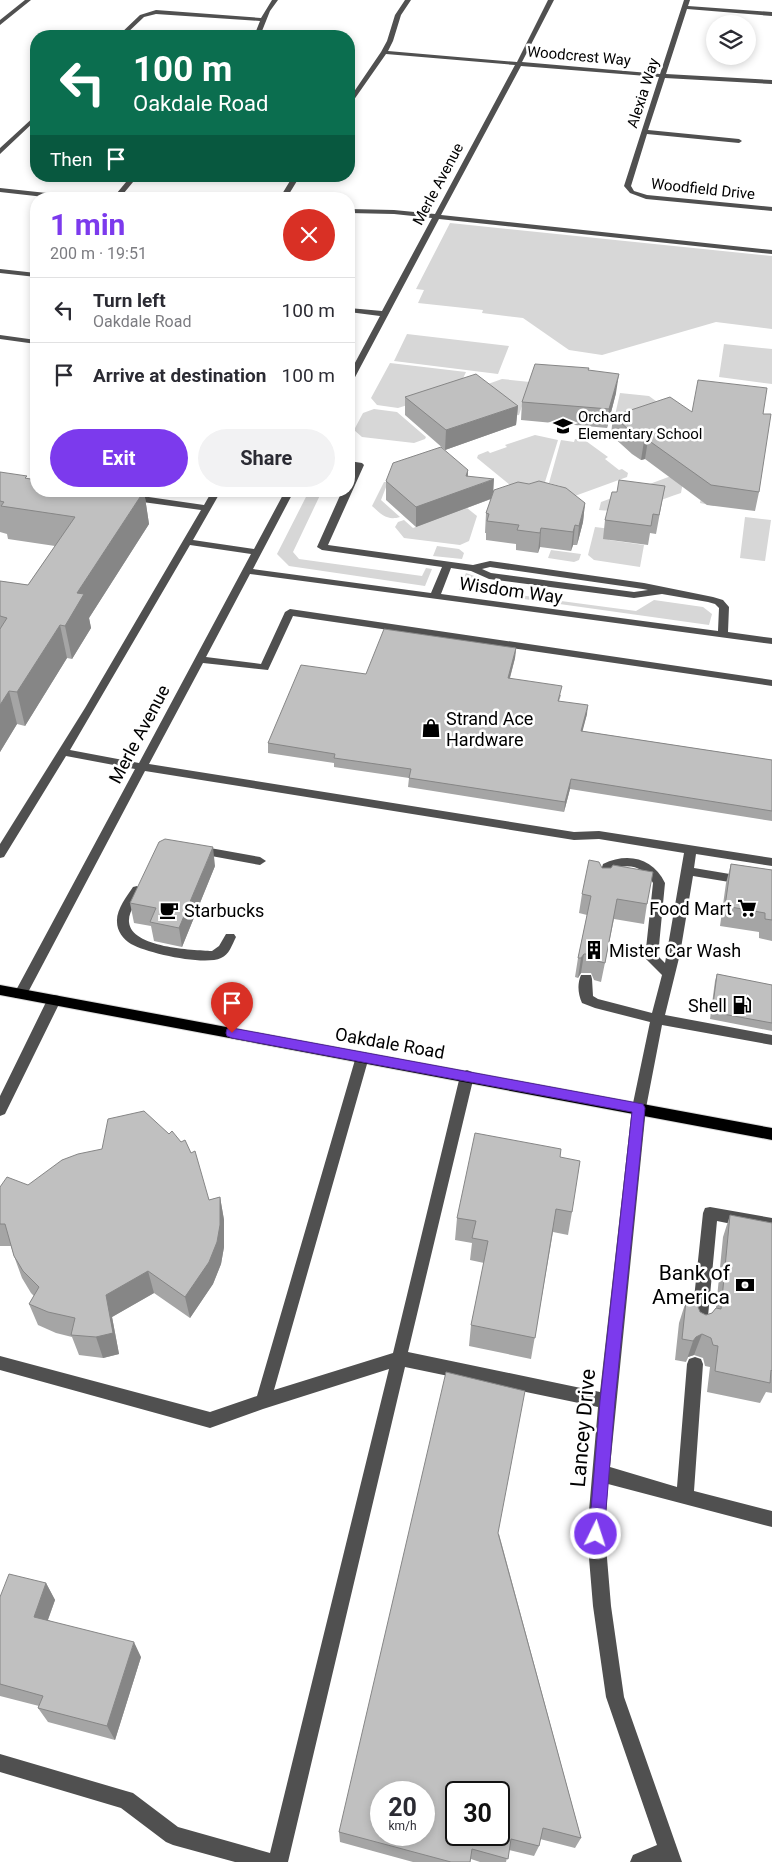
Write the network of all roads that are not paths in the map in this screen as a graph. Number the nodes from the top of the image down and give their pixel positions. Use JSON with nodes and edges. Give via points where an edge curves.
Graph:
{"nodes":[{"id":1,"x":28,"y":0,"type":"edge"},
{"id":2,"x":275,"y":0,"type":"edge"},
{"id":3,"x":408,"y":0,"type":"edge"},
{"id":4,"x":551,"y":0,"type":"edge"},
{"id":5,"x":686,"y":3,"type":"edge"},
{"id":6,"x":772,"y":14,"type":"edge"},
{"id":7,"x":264,"y":20,"type":"junction"},
{"id":8,"x":0,"y":23,"type":"edge"},
{"id":9,"x":127,"y":30,"type":"edge"},
{"id":10,"x":260,"y":30,"type":"edge"},
{"id":11,"x":384,"y":52,"type":"junction"},
{"id":12,"x":520,"y":64,"type":"junction"},
{"id":13,"x":662,"y":75,"type":"junction"},
{"id":14,"x":772,"y":82,"type":"edge"},
{"id":15,"x":355,"y":93,"type":"edge"},
{"id":16,"x":30,"y":123,"type":"edge"},
{"id":17,"x":644,"y":132,"type":"junction"},
{"id":18,"x":739,"y":141,"type":"dead end"},
{"id":19,"x":0,"y":152,"type":"edge"},
{"id":20,"x":130,"y":182,"type":"edge"},
{"id":21,"x":0,"y":190,"type":"edge"},
{"id":22,"x":121,"y":192,"type":"edge"},
{"id":23,"x":632,"y":192,"type":"joint"},
{"id":24,"x":30,"y":193,"type":"edge"},
{"id":25,"x":772,"y":209,"type":"edge"},
{"id":26,"x":355,"y":211,"type":"edge"},
{"id":27,"x":437,"y":218,"type":"junction"},
{"id":28,"x":772,"y":252,"type":"edge"},
{"id":29,"x":0,"y":271,"type":"edge"},
{"id":30,"x":30,"y":274,"type":"edge"},
{"id":31,"x":355,"y":311,"type":"edge"},
{"id":32,"x":385,"y":314,"type":"junction"},
{"id":33,"x":0,"y":337,"type":"edge"},
{"id":34,"x":30,"y":341,"type":"edge"},
{"id":35,"x":355,"y":370,"type":"edge"},
{"id":36,"x":355,"y":465,"type":"edge"},
{"id":37,"x":355,"y":474,"type":"edge"},
{"id":38,"x":130,"y":497,"type":"edge"},
{"id":39,"x":213,"y":497,"type":"edge"},
{"id":40,"x":287,"y":497,"type":"edge"},
{"id":41,"x":345,"y":497,"type":"edge"},
{"id":42,"x":207,"y":508,"type":"junction"},
{"id":43,"x":188,"y":542,"type":"junction"},
{"id":44,"x":257,"y":552,"type":"junction"},
{"id":45,"x":448,"y":565,"type":"junction"},
{"id":46,"x":247,"y":571,"type":"junction"},
{"id":47,"x":435,"y":596,"type":"junction"},
{"id":48,"x":722,"y":634,"type":"junction"},
{"id":49,"x":772,"y":641,"type":"edge"},
{"id":50,"x":200,"y":658,"type":"junction"},
{"id":51,"x":772,"y":684,"type":"edge"},
{"id":52,"x":63,"y":752,"type":"junction"},
{"id":53,"x":142,"y":767,"type":"junction"},
{"id":54,"x":188,"y":849,"type":"edge"},
{"id":55,"x":691,"y":849,"type":"junction"},
{"id":56,"x":0,"y":854,"type":"edge"},
{"id":57,"x":260,"y":861,"type":"dead end"},
{"id":58,"x":772,"y":862,"type":"edge"},
{"id":59,"x":687,"y":871,"type":"junction"},
{"id":60,"x":144,"y":876,"type":"edge"},
{"id":61,"x":603,"y":883,"type":"edge"},
{"id":62,"x":772,"y":885,"type":"edge"},
{"id":63,"x":230,"y":937,"type":"dead end"},
{"id":64,"x":668,"y":973,"type":"junction"},
{"id":65,"x":586,"y":979,"type":"dead end"},
{"id":66,"x":0,"y":990,"type":"edge"},
{"id":67,"x":20,"y":994,"type":"junction"},
{"id":68,"x":54,"y":1000,"type":"junction"},
{"id":69,"x":657,"y":1019,"type":"junction"},
{"id":70,"x":772,"y":1040,"type":"edge"},
{"id":71,"x":362,"y":1057,"type":"junction"},
{"id":72,"x":468,"y":1076,"type":"junction"},
{"id":73,"x":639,"y":1108,"type":"junction"},
{"id":74,"x":0,"y":1110,"type":"edge"},
{"id":75,"x":772,"y":1134,"type":"edge"},
{"id":76,"x":772,"y":1225,"type":"edge"},
{"id":77,"x":699,"y":1327,"type":"edge"},
{"id":78,"x":399,"y":1358,"type":"junction"},
{"id":79,"x":0,"y":1363,"type":"edge"},
{"id":80,"x":695,"y":1364,"type":"edge"},
{"id":81,"x":263,"y":1401,"type":"junction"},
{"id":82,"x":607,"y":1401,"type":"junction"},
{"id":83,"x":600,"y":1473,"type":"junction"},
{"id":84,"x":685,"y":1497,"type":"junction"},
{"id":85,"x":772,"y":1519,"type":"edge"},
{"id":86,"x":0,"y":1763,"type":"edge"},
{"id":87,"x":670,"y":1856,"type":"edge"},
{"id":88,"x":268,"y":1862,"type":"edge"},
{"id":89,"x":278,"y":1862,"type":"edge"},
{"id":90,"x":640,"y":1862,"type":"edge"}],
"edges":[{"from":1,"to":8,"type":"street"},
{"from":2,"to":7,"type":"street"},
{"from":3,"to":11,"type":"street","via":[[398,15]]},
{"from":4,"to":12,"type":"street","name":"Merle Avenue"},
{"from":5,"to":6,"type":"street"},
{"from":5,"to":13,"type":"street","name":"Alexia Way"},
{"from":7,"to":9,"type":"street","via":[[164,12],[142,16]]},
{"from":7,"to":10,"type":"street"},
{"from":11,"to":12,"type":"street","name":"Woodcrest Way"},
{"from":11,"to":15,"type":"street"},
{"from":12,"to":13,"type":"street","name":"Woodcrest Way"},
{"from":12,"to":27,"type":"street","name":"Merle Avenue"},
{"from":13,"to":14,"type":"street","name":"Woodcrest Way"},
{"from":13,"to":17,"type":"street","name":"Alexia Way"},
{"from":16,"to":19,"type":"street"},
{"from":17,"to":18,"type":"street"},
{"from":17,"to":23,"type":"street","name":"Alexia Way","via":[[627,186]]},
{"from":20,"to":22,"type":"street"},
{"from":21,"to":24,"type":"street"},
{"from":23,"to":25,"type":"street","name":"Woodfield Drive","via":[[646,197]]},
{"from":26,"to":27,"type":"street"},
{"from":27,"to":28,"type":"street"},
{"from":27,"to":32,"type":"street","name":"Merle Avenue"},
{"from":29,"to":30,"type":"street"},
{"from":31,"to":32,"type":"street"},
{"from":32,"to":35,"type":"street","name":"Merle Avenue"},
{"from":33,"to":34,"type":"street"},
{"from":36,"to":37,"type":"street","via":[[359,465]]},
{"from":38,"to":42,"type":"street"},
{"from":39,"to":42,"type":"street"},
{"from":40,"to":44,"type":"street","name":"Merle Avenue"},
{"from":41,"to":45,"type":"street","via":[[322,547]]},
{"from":42,"to":43,"type":"street"},
{"from":43,"to":44,"type":"street"},
{"from":43,"to":52,"type":"street"},
{"from":44,"to":46,"type":"street","name":"Merle Avenue"},
{"from":45,"to":47,"type":"street"},
{"from":45,"to":48,"type":"street","via":[[473,568],[489,576],[634,595],[661,591],[719,602],[725,613]]},
{"from":46,"to":47,"type":"street","name":"Wisdom Way"},
{"from":46,"to":50,"type":"street","name":"Merle Avenue"},
{"from":47,"to":48,"type":"street","name":"Wisdom Way"},
{"from":48,"to":49,"type":"street","name":"Wisdom Way"},
{"from":50,"to":51,"type":"street","via":[[264,668],[290,612]]},
{"from":50,"to":53,"type":"street","name":"Merle Avenue"},
{"from":52,"to":53,"type":"street"},
{"from":52,"to":56,"type":"street"},
{"from":53,"to":55,"type":"street","via":[[574,836],[600,835]]},
{"from":53,"to":67,"type":"street","name":"Merle Avenue"},
{"from":54,"to":57,"type":"street"},
{"from":55,"to":58,"type":"street"},
{"from":55,"to":59,"type":"street","name":"Lancey Drive"},
{"from":59,"to":62,"type":"street"},
{"from":59,"to":64,"type":"street","name":"Lancey Drive"},
{"from":60,"to":63,"type":"street","via":[[123,922],[124,929],[136,941],[157,949],[212,956],[224,950]]},
{"from":61,"to":64,"type":"street","via":[[607,867],[615,862],[648,866],[656,874],[659,883],[651,958]]},
{"from":64,"to":69,"type":"street","name":"Lancey Drive"},
{"from":65,"to":69,"type":"street","via":[[587,999]]},
{"from":66,"to":67,"type":"main road","name":"Oakdale Road"},
{"from":67,"to":68,"type":"main road","name":"Oakdale Road"},
{"from":68,"to":71,"type":"main road","name":"Oakdale Road"},
{"from":68,"to":74,"type":"street"},
{"from":69,"to":70,"type":"street"},
{"from":69,"to":73,"type":"street","name":"Lancey Drive"},
{"from":71,"to":72,"type":"main road","name":"Oakdale Road"},
{"from":71,"to":81,"type":"street"},
{"from":72,"to":73,"type":"main road","name":"Oakdale Road"},
{"from":72,"to":78,"type":"street"},
{"from":73,"to":75,"type":"main road","name":"Oakdale Road"},
{"from":73,"to":82,"type":"street","name":"Lancey Drive"},
{"from":76,"to":77,"type":"street","via":[[710,1212]]},
{"from":78,"to":81,"type":"street"},
{"from":78,"to":82,"type":"street"},
{"from":78,"to":89,"type":"street"},
{"from":79,"to":81,"type":"street","via":[[210,1420]]},
{"from":80,"to":84,"type":"street"},
{"from":82,"to":83,"type":"street","name":"Lancey Drive"},
{"from":83,"to":84,"type":"street"},
{"from":83,"to":87,"type":"street","name":"Lancey Drive","via":[[596,1534],[615,1698]]},
{"from":84,"to":85,"type":"street"},
{"from":86,"to":88,"type":"street","via":[[126,1800],[173,1835]]},
{"from":87,"to":90,"type":"street"}]}
